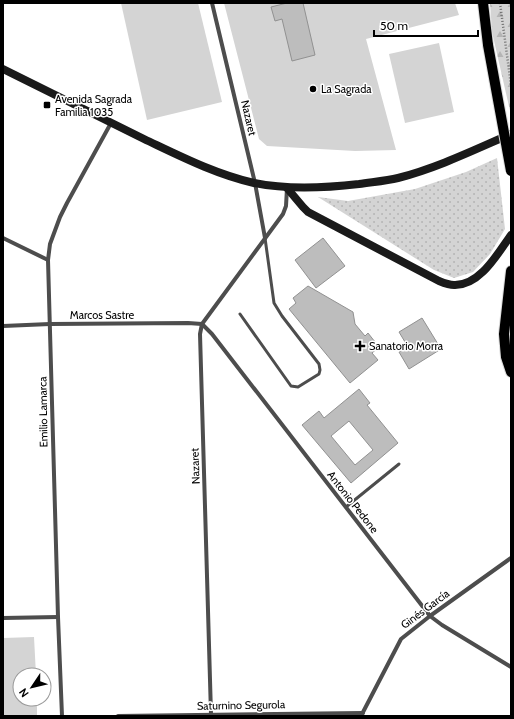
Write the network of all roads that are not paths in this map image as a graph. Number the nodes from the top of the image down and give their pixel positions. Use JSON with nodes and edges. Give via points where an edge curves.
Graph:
{"nodes":[{"id":1,"x":212,"y":3,"type":"edge"},
{"id":2,"x":483,"y":3,"type":"edge"},
{"id":3,"x":3,"y":69,"type":"edge"},
{"id":4,"x":111,"y":123,"type":"junction"},
{"id":5,"x":511,"y":134,"type":"edge"},
{"id":6,"x":511,"y":171,"type":"edge"},
{"id":7,"x":255,"y":183,"type":"junction"},
{"id":8,"x":287,"y":188,"type":"junction"},
{"id":9,"x":511,"y":235,"type":"edge"},
{"id":10,"x":3,"y":238,"type":"edge"},
{"id":11,"x":265,"y":238,"type":"junction"},
{"id":12,"x":48,"y":260,"type":"junction"},
{"id":13,"x":511,"y":271,"type":"edge"},
{"id":14,"x":240,"y":314,"type":"dead end"},
{"id":15,"x":50,"y":324,"type":"junction"},
{"id":16,"x":202,"y":324,"type":"junction"},
{"id":17,"x":3,"y":326,"type":"edge"},
{"id":18,"x":511,"y":372,"type":"edge"},
{"id":19,"x":399,"y":464,"type":"dead end"},
{"id":20,"x":346,"y":507,"type":"junction"},
{"id":21,"x":511,"y":558,"type":"edge"},
{"id":22,"x":430,"y":616,"type":"junction"},
{"id":23,"x":58,"y":617,"type":"junction"},
{"id":24,"x":3,"y":618,"type":"edge"},
{"id":25,"x":511,"y":667,"type":"edge"},
{"id":26,"x":211,"y":714,"type":"junction"},
{"id":27,"x":362,"y":714,"type":"edge"},
{"id":28,"x":62,"y":716,"type":"edge"},
{"id":29,"x":118,"y":716,"type":"edge"}],
"edges":[{"from":1,"to":7,"type":"street","name":"Nazaret"},
{"from":2,"to":6,"type":"main road","bridge":true},
{"from":3,"to":4,"type":"main road"},
{"from":4,"to":7,"type":"main road","via":[[210,169]]},
{"from":4,"to":12,"type":"street","name":"Emilio Lamarca","via":[[60,217],[50,244]]},
{"from":5,"to":8,"type":"main road","via":[[443,163],[397,178],[339,186]]},
{"from":7,"to":8,"type":"main road"},
{"from":7,"to":11,"type":"street","name":"Nazaret"},
{"from":8,"to":9,"type":"main road","via":[[308,212],[439,281],[454,285],[473,280],[485,270]]},
{"from":8,"to":11,"type":"street","via":[[283,214]]},
{"from":10,"to":12,"type":"street"},
{"from":11,"to":14,"type":"lane","via":[[274,303],[319,364],[319,374],[298,387],[291,386]]},
{"from":11,"to":16,"type":"street"},
{"from":12,"to":15,"type":"street","name":"Emilio Lamarca"},
{"from":13,"to":18,"type":"main road","via":[[504,334],[506,357]]},
{"from":15,"to":16,"type":"street","name":"Marcos Sastre"},
{"from":15,"to":17,"type":"street","name":"Marcos Sastre"},
{"from":15,"to":23,"type":"street","name":"Emilio Lamarca"},
{"from":16,"to":20,"type":"street","name":"Antonio Pedone"},
{"from":16,"to":26,"type":"street","name":"Nazaret","via":[[200,334]]},
{"from":19,"to":20,"type":"lane"},
{"from":20,"to":22,"type":"street","name":"Antonio Pedone"},
{"from":21,"to":22,"type":"street","name":"Ginés García"},
{"from":22,"to":25,"type":"street","name":"Antonio Pedone"},
{"from":22,"to":27,"type":"street","name":"Ginés García","via":[[401,639]]},
{"from":23,"to":24,"type":"street"},
{"from":23,"to":28,"type":"street","name":"Emilio Lamarca"},
{"from":26,"to":27,"type":"street","name":"Saturnino Segurola"},
{"from":26,"to":29,"type":"street","name":"Saturnino Segurola"}]}
